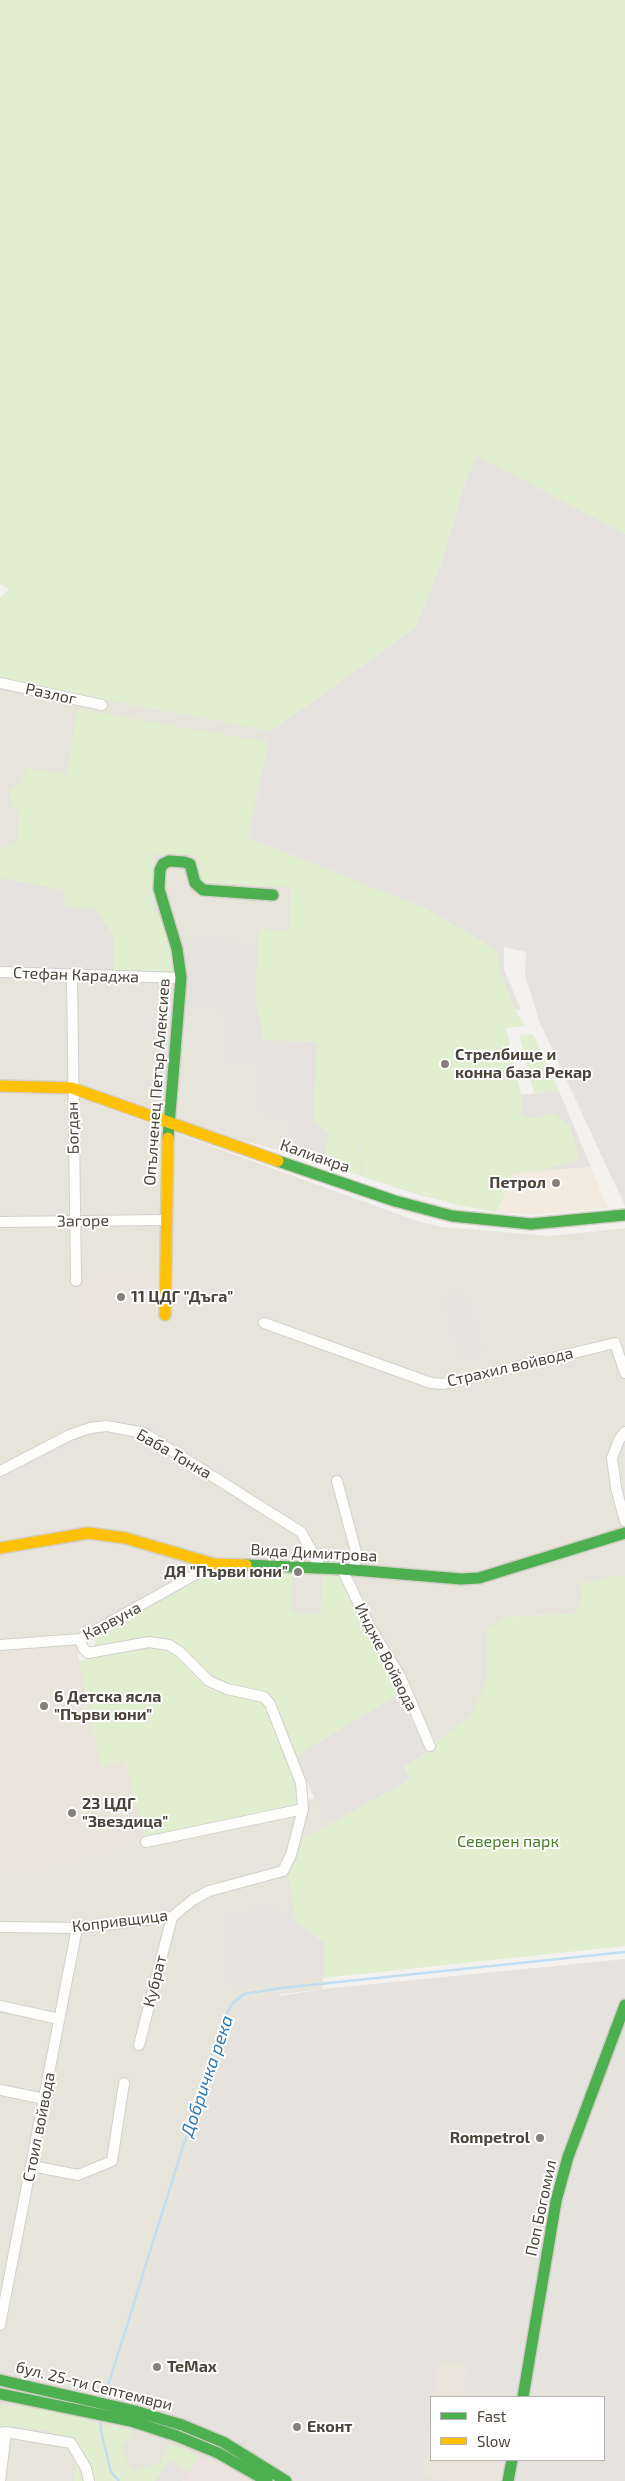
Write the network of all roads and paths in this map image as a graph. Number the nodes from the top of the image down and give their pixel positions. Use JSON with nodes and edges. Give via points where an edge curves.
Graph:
{"nodes":[{"id":1,"x":0,"y":683,"type":"edge"},
{"id":2,"x":102,"y":705,"type":"dead end"},
{"id":3,"x":273,"y":895,"type":"dead end"},
{"id":4,"x":0,"y":972,"type":"edge"},
{"id":5,"x":72,"y":975,"type":"junction"},
{"id":6,"x":181,"y":978,"type":"junction"},
{"id":7,"x":0,"y":1086,"type":"edge"},
{"id":8,"x":72,"y":1088,"type":"junction"},
{"id":9,"x":168,"y":1121,"type":"junction"},
{"id":10,"x":625,"y":1215,"type":"edge"},
{"id":11,"x":166,"y":1220,"type":"junction"},
{"id":12,"x":74,"y":1221,"type":"junction"},
{"id":13,"x":0,"y":1222,"type":"edge"},
{"id":14,"x":76,"y":1281,"type":"dead end"},
{"id":15,"x":165,"y":1315,"type":"dead end"},
{"id":16,"x":264,"y":1323,"type":"dead end"},
{"id":17,"x":625,"y":1373,"type":"edge"},
{"id":18,"x":625,"y":1432,"type":"edge"},
{"id":19,"x":0,"y":1471,"type":"edge"},
{"id":20,"x":337,"y":1481,"type":"dead end"},
{"id":21,"x":625,"y":1521,"type":"edge"},
{"id":22,"x":625,"y":1533,"type":"edge"},
{"id":23,"x":0,"y":1548,"type":"edge"},
{"id":24,"x":214,"y":1564,"type":"junction"},
{"id":25,"x":321,"y":1568,"type":"junction"},
{"id":26,"x":342,"y":1569,"type":"junction"},
{"id":27,"x":354,"y":1570,"type":"junction"},
{"id":28,"x":80,"y":1639,"type":"junction"},
{"id":29,"x":0,"y":1645,"type":"edge"},
{"id":30,"x":430,"y":1746,"type":"dead end"},
{"id":31,"x":303,"y":1809,"type":"junction"},
{"id":32,"x":146,"y":1842,"type":"dead end"},
{"id":33,"x":172,"y":1917,"type":"junction"},
{"id":34,"x":0,"y":1926,"type":"edge"},
{"id":35,"x":77,"y":1928,"type":"junction"},
{"id":36,"x":625,"y":2005,"type":"edge"},
{"id":37,"x":0,"y":2006,"type":"edge"},
{"id":38,"x":59,"y":2019,"type":"junction"},
{"id":39,"x":139,"y":2045,"type":"dead end"},
{"id":40,"x":124,"y":2083,"type":"dead end"},
{"id":41,"x":0,"y":2090,"type":"edge"},
{"id":42,"x":45,"y":2098,"type":"junction"},
{"id":43,"x":32,"y":2166,"type":"junction"},
{"id":44,"x":0,"y":2325,"type":"edge"},
{"id":45,"x":0,"y":2380,"type":"edge"},
{"id":46,"x":0,"y":2394,"type":"edge"},
{"id":47,"x":523,"y":2396,"type":"edge"},
{"id":48,"x":3,"y":2432,"type":"edge"},
{"id":49,"x":512,"y":2461,"type":"edge"},
{"id":50,"x":0,"y":2481,"type":"edge"},
{"id":51,"x":89,"y":2481,"type":"edge"},
{"id":52,"x":267,"y":2481,"type":"edge"},
{"id":53,"x":286,"y":2481,"type":"edge"},
{"id":54,"x":508,"y":2481,"type":"edge"}],
"edges":[{"from":1,"to":2,"type":"street","name":"Разлог"},
{"from":3,"to":6,"type":"street","name":"Опълченец Петър Алексиев","via":[[203,890],[194,883],[190,864],[170,861],[163,864],[159,889],[177,949]]},
{"from":4,"to":5,"type":"street","name":"Стефан Караджа"},
{"from":5,"to":6,"type":"street","name":"Стефан Караджа"},
{"from":5,"to":8,"type":"street","name":"Богдан"},
{"from":6,"to":9,"type":"street","name":"Опълченец Петър Алексиев"},
{"from":7,"to":8,"type":"street","name":"Калиакра"},
{"from":8,"to":9,"type":"street","name":"Калиакра"},
{"from":8,"to":12,"type":"street","name":"Богдан"},
{"from":9,"to":10,"type":"street","name":"Калиакра","via":[[395,1201],[452,1216],[531,1224]]},
{"from":9,"to":11,"type":"street","name":"Опълченец Петър Алексиев"},
{"from":11,"to":12,"type":"street","name":"Загоре"},
{"from":11,"to":15,"type":"street","name":"Опълченец Петър Алексиев"},
{"from":12,"to":13,"type":"street","name":"Загоре"},
{"from":12,"to":14,"type":"street","name":"Богдан"},
{"from":16,"to":17,"type":"street","name":"Страхил войвода","via":[[415,1378],[444,1384],[615,1343]]},
{"from":18,"to":21,"type":"street","via":[[618,1440],[612,1458]]},
{"from":19,"to":25,"type":"street","name":"Баба Тонка","via":[[90,1428],[106,1426],[144,1433],[301,1532]]},
{"from":20,"to":27,"type":"street","via":[[356,1552]]},
{"from":22,"to":27,"type":"street","name":"Вида Димитрова","via":[[479,1578]]},
{"from":23,"to":24,"type":"street","name":"Вида Димитрова","via":[[88,1533],[104,1534]]},
{"from":24,"to":25,"type":"street","name":"Вида Димитрова"},
{"from":24,"to":28,"type":"street","name":"Карвуна"},
{"from":25,"to":26,"type":"street","name":"Вида Димитрова"},
{"from":26,"to":27,"type":"street","name":"Вида Димитрова"},
{"from":26,"to":30,"type":"street","name":"Индже Войвода","via":[[370,1627],[400,1676]]},
{"from":28,"to":29,"type":"street","name":"Карвуна"},
{"from":28,"to":31,"type":"street","name":"Копривщица","via":[[88,1652],[149,1642],[168,1645],[209,1680],[227,1689],[264,1697],[270,1704],[300,1783]]},
{"from":31,"to":32,"type":"street"},
{"from":31,"to":33,"type":"street","name":"Копривщица","via":[[291,1855],[283,1871],[209,1891]]},
{"from":33,"to":35,"type":"street","name":"Копривщица"},
{"from":33,"to":39,"type":"street","name":"Кубрат"},
{"from":34,"to":35,"type":"street","name":"Копривщица"},
{"from":35,"to":38,"type":"street","name":"Стоил войвода"},
{"from":36,"to":47,"type":"street","name":"Поп Богомил","via":[[568,2157],[556,2200]]},
{"from":37,"to":38,"type":"street"},
{"from":38,"to":42,"type":"street","name":"Стоил войвода"},
{"from":40,"to":43,"type":"street","via":[[112,2161],[78,2175]]},
{"from":41,"to":42,"type":"street"},
{"from":42,"to":43,"type":"street","name":"Стоил войвода"},
{"from":43,"to":44,"type":"street","name":"Стоил войвода"},
{"from":45,"to":53,"type":"street","name":"бул. 25-ти Септември","via":[[136,2411],[182,2425],[222,2442]]},
{"from":46,"to":52,"type":"street","name":"бул. 25-ти Септември","via":[[131,2421],[218,2453]]},
{"from":48,"to":50,"type":"street"},
{"from":48,"to":51,"type":"street","via":[[71,2443],[86,2468]]},
{"from":49,"to":54,"type":"street"}]}
